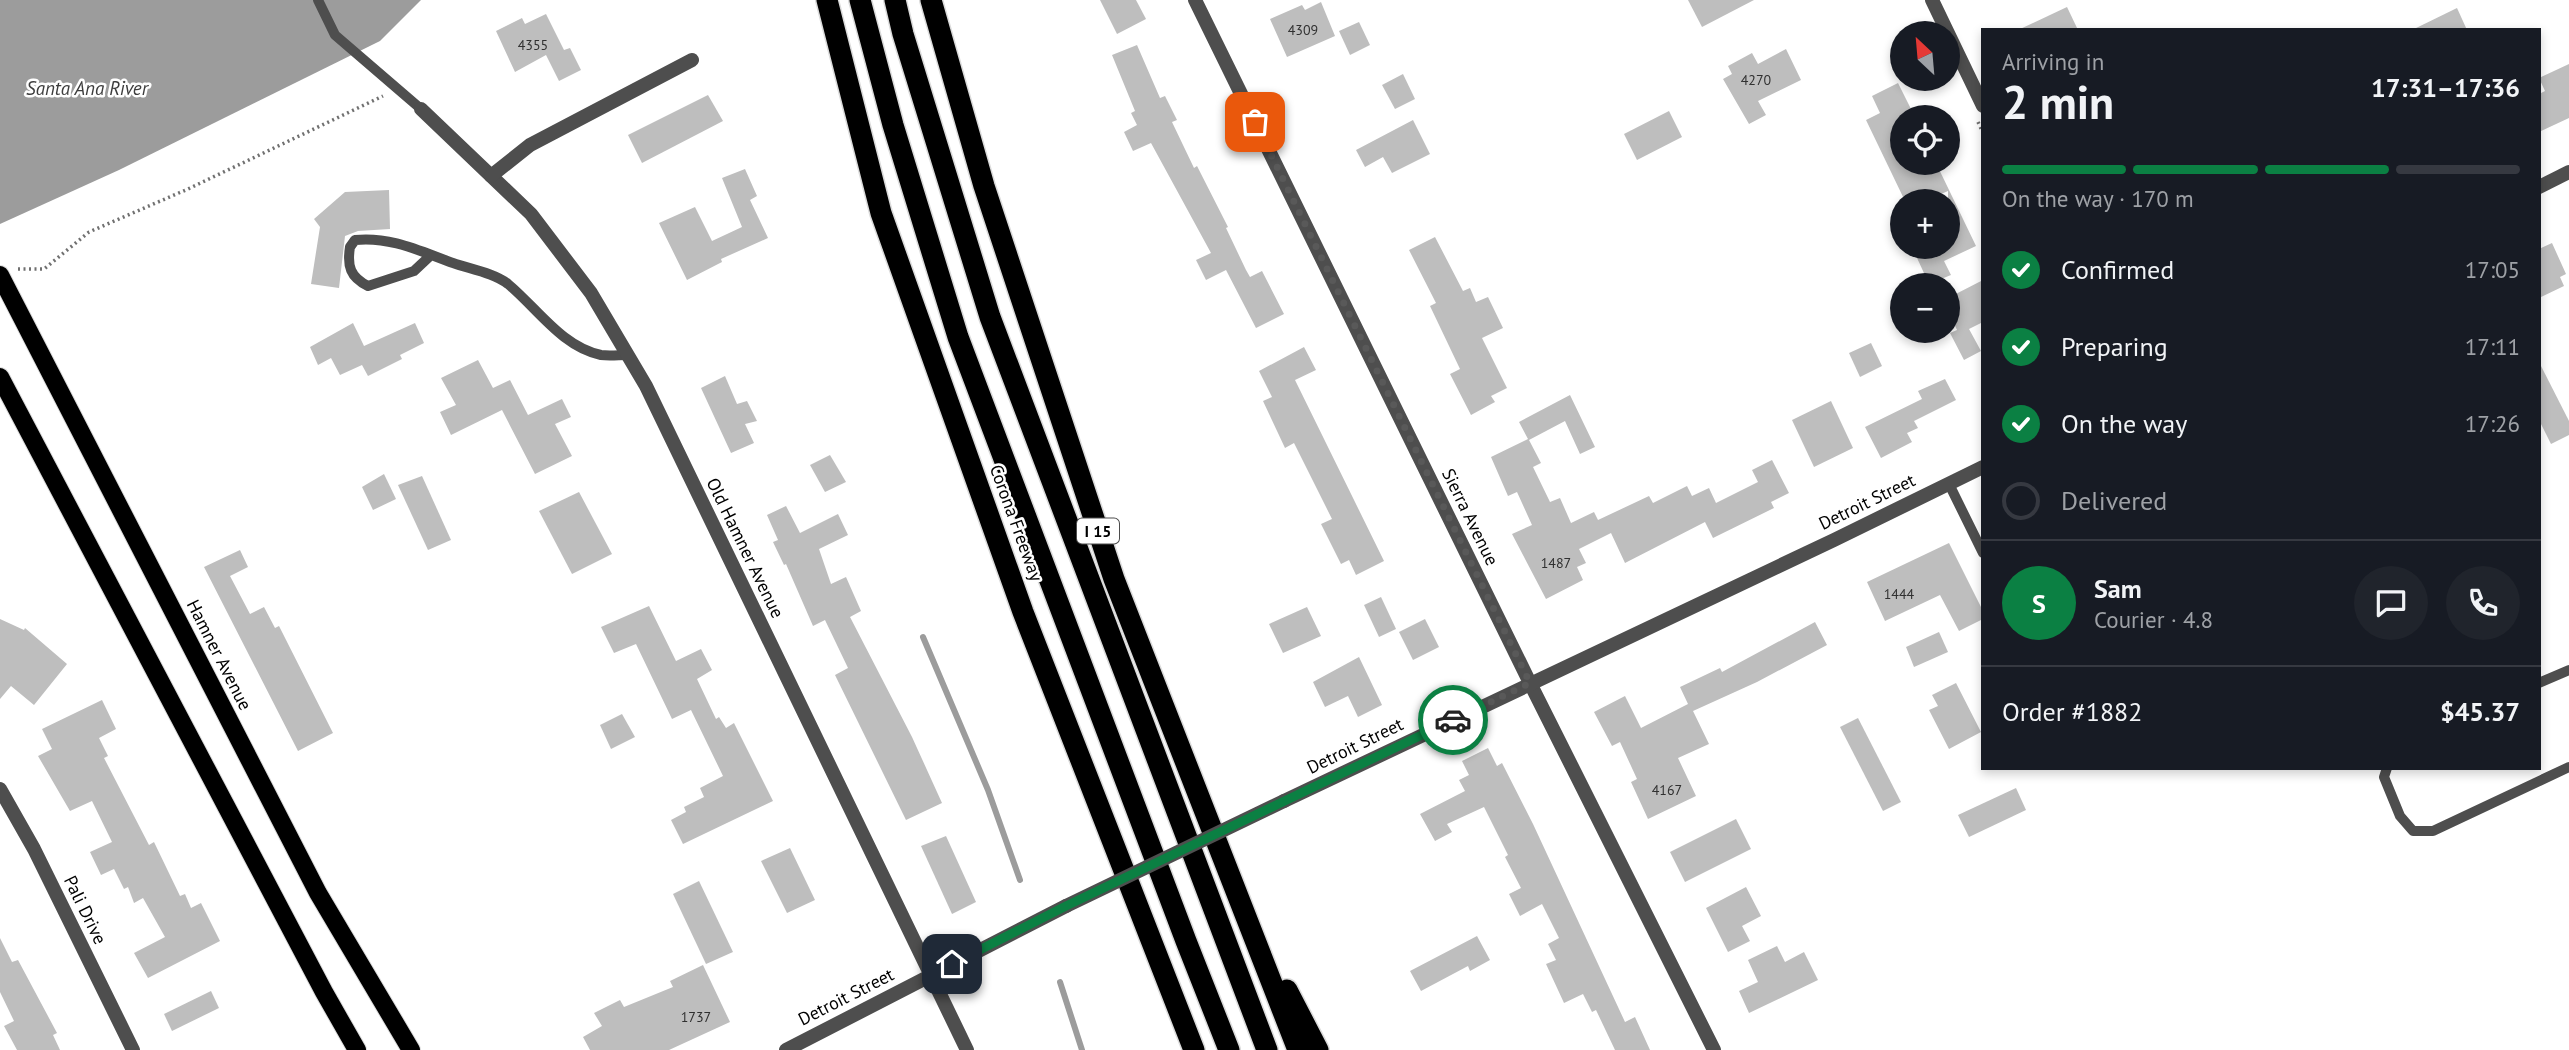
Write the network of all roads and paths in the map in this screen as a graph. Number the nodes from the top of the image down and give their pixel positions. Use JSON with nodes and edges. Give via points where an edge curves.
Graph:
{"nodes":[{"id":1,"x":318,"y":0,"type":"edge"},
{"id":2,"x":827,"y":0,"type":"edge"},
{"id":3,"x":860,"y":0,"type":"edge"},
{"id":4,"x":895,"y":0,"type":"edge"},
{"id":5,"x":931,"y":0,"type":"edge"},
{"id":6,"x":1195,"y":0,"type":"edge"},
{"id":7,"x":1932,"y":0,"type":"edge"},
{"id":8,"x":692,"y":60,"type":"dead end"},
{"id":9,"x":386,"y":94,"type":"dead end"},
{"id":10,"x":1981,"y":102,"type":"edge"},
{"id":11,"x":421,"y":109,"type":"joint"},
{"id":12,"x":2569,"y":172,"type":"edge"},
{"id":13,"x":491,"y":176,"type":"junction"},
{"id":14,"x":2541,"y":186,"type":"edge"},
{"id":15,"x":432,"y":255,"type":"junction"},
{"id":16,"x":7,"y":276,"type":"edge"},
{"id":17,"x":628,"y":355,"type":"junction"},
{"id":18,"x":0,"y":377,"type":"edge"},
{"id":19,"x":1981,"y":468,"type":"edge"},
{"id":20,"x":1949,"y":484,"type":"junction"},
{"id":21,"x":1981,"y":549,"type":"edge"},
{"id":22,"x":2569,"y":670,"type":"edge"},
{"id":23,"x":2541,"y":682,"type":"edge"},
{"id":24,"x":1530,"y":683,"type":"junction"},
{"id":25,"x":2569,"y":767,"type":"edge"},
{"id":26,"x":2386,"y":770,"type":"edge"},
{"id":27,"x":0,"y":789,"type":"edge"},
{"id":28,"x":1240,"y":901,"type":"junction"},
{"id":29,"x":1150,"y":936,"type":"junction"},
{"id":30,"x":929,"y":976,"type":"junction"},
{"id":31,"x":132,"y":1050,"type":"edge"},
{"id":32,"x":357,"y":1050,"type":"edge"},
{"id":33,"x":411,"y":1050,"type":"edge"},
{"id":34,"x":786,"y":1050,"type":"edge"},
{"id":35,"x":967,"y":1050,"type":"edge"},
{"id":36,"x":1181,"y":1050,"type":"edge"},
{"id":37,"x":1195,"y":1050,"type":"edge"},
{"id":38,"x":1229,"y":1050,"type":"edge"},
{"id":39,"x":1267,"y":1050,"type":"edge"},
{"id":40,"x":1298,"y":1050,"type":"edge"},
{"id":41,"x":1318,"y":1050,"type":"edge"},
{"id":42,"x":1714,"y":1050,"type":"edge"}],
"edges":[{"from":1,"to":11,"type":"lane","via":[[335,35]]},
{"from":2,"to":29,"type":"highway","name":"Corona Freeway","via":[[881,213],[1023,612]]},
{"from":3,"to":38,"type":"highway","via":[[958,337]]},
{"from":4,"to":39,"type":"highway","via":[[990,317]]},
{"from":5,"to":28,"type":"highway","number":"I 15","via":[[984,186],[1114,579]]},
{"from":6,"to":24,"type":"street","name":"Sierra Avenue"},
{"from":7,"to":10,"type":"street"},
{"from":8,"to":13,"type":"street","via":[[530,145]]},
{"from":9,"to":16,"type":"path","via":[[89,232],[44,269]]},
{"from":11,"to":13,"type":"street","name":"Old Hamner Avenue"},
{"from":12,"to":14,"type":"street"},
{"from":13,"to":17,"type":"street","name":"Old Hamner Avenue","via":[[531,214],[590,293]]},
{"from":15,"to":15,"type":"lane","via":[[381,240],[355,240],[350,247],[349,270],[357,281],[369,286],[414,271]]},
{"from":15,"to":17,"type":"lane","via":[[506,282],[564,337],[581,347],[600,355]]},
{"from":16,"to":33,"type":"main road","name":"Hamner Avenue","via":[[318,893]]},
{"from":17,"to":30,"type":"street","name":"Old Hamner Avenue"},
{"from":18,"to":32,"type":"main road"},
{"from":19,"to":20,"type":"street","name":"Detroit Street"},
{"from":20,"to":21,"type":"lane"},
{"from":20,"to":24,"type":"street","name":"Detroit Street"},
{"from":22,"to":23,"type":"lane"},
{"from":24,"to":30,"type":"street","name":"Detroit Street","bridge":true},
{"from":24,"to":42,"type":"street","name":"Sierra Avenue"},
{"from":25,"to":26,"type":"lane","via":[[2433,831],[2413,831],[2400,816],[2384,777]]},
{"from":27,"to":31,"type":"street","name":"Pali Drive"},
{"from":28,"to":40,"type":"highway","number":"I 15"},
{"from":28,"to":41,"type":"highway"},
{"from":29,"to":36,"type":"highway"},
{"from":29,"to":37,"type":"highway","name":"Corona Freeway"},
{"from":30,"to":34,"type":"street","name":"Detroit Street"},
{"from":30,"to":35,"type":"street","name":"Old Hamner Avenue"}]}
